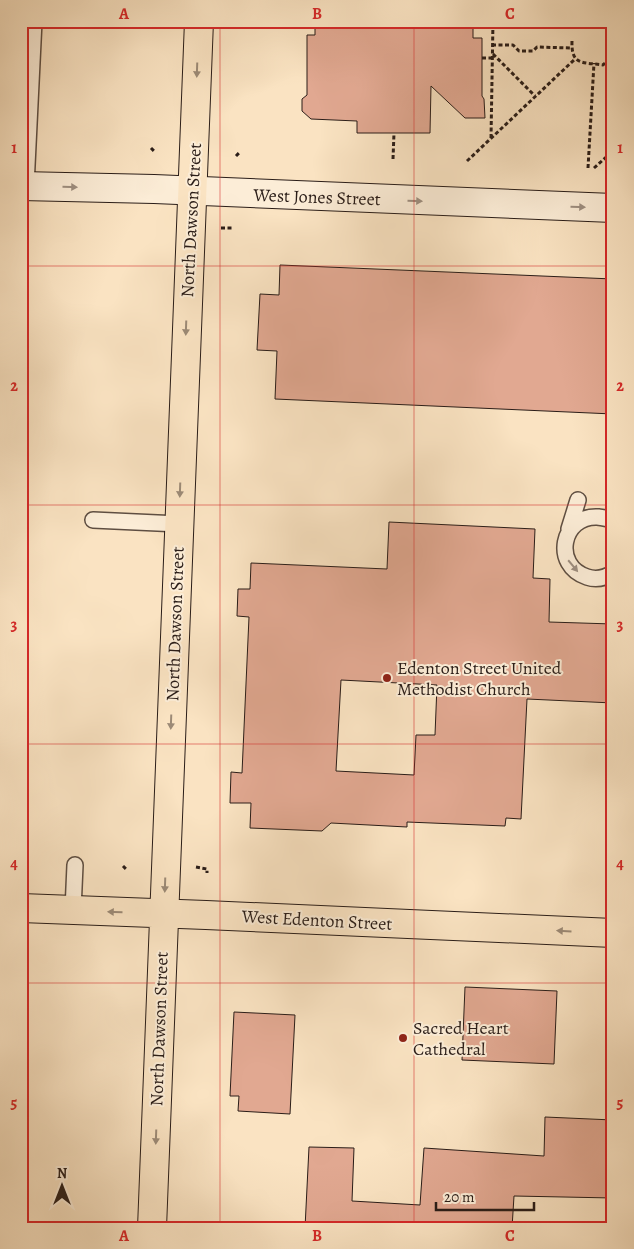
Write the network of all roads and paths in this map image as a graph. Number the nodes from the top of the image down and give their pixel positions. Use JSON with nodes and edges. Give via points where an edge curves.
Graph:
{"nodes":[{"id":1,"x":34,"y":21,"type":"edge"},
{"id":2,"x":199,"y":21,"type":"edge"},
{"id":3,"x":493,"y":21,"type":"edge"},
{"id":4,"x":572,"y":41,"type":"dead end"},
{"id":5,"x":492,"y":45,"type":"junction"},
{"id":6,"x":572,"y":48,"type":"junction"},
{"id":7,"x":613,"y":52,"type":"edge"},
{"id":8,"x":492,"y":53,"type":"junction"},
{"id":9,"x":612,"y":57,"type":"edge"},
{"id":10,"x":482,"y":58,"type":"dead end"},
{"id":11,"x":492,"y":58,"type":"junction"},
{"id":12,"x":575,"y":59,"type":"junction"},
{"id":13,"x":594,"y":64,"type":"junction"},
{"id":14,"x":536,"y":96,"type":"junction"},
{"id":15,"x":394,"y":133,"type":"dead end"},
{"id":16,"x":491,"y":138,"type":"junction"},
{"id":17,"x":613,"y":151,"type":"edge"},
{"id":18,"x":240,"y":152,"type":"dead end"},
{"id":19,"x":236,"y":156,"type":"dead end"},
{"id":20,"x":393,"y":159,"type":"dead end"},
{"id":21,"x":467,"y":161,"type":"dead end"},
{"id":22,"x":588,"y":168,"type":"dead end"},
{"id":23,"x":594,"y":168,"type":"dead end"},
{"id":24,"x":24,"y":186,"type":"edge"},
{"id":25,"x":192,"y":192,"type":"junction"},
{"id":26,"x":613,"y":208,"type":"edge"},
{"id":27,"x":578,"y":500,"type":"dead end"},
{"id":28,"x":93,"y":520,"type":"dead end"},
{"id":29,"x":613,"y":522,"type":"edge"},
{"id":30,"x":179,"y":524,"type":"junction"},
{"id":31,"x":567,"y":534,"type":"junction"},
{"id":32,"x":613,"y":573,"type":"edge"},
{"id":33,"x":75,"y":865,"type":"dead end"},
{"id":34,"x":195,"y":867,"type":"dead end"},
{"id":35,"x":207,"y":874,"type":"dead end"},
{"id":36,"x":21,"y":908,"type":"edge"},
{"id":37,"x":73,"y":910,"type":"junction"},
{"id":38,"x":164,"y":913,"type":"junction"},
{"id":39,"x":613,"y":933,"type":"edge"},
{"id":40,"x":152,"y":1228,"type":"edge"}],
"edges":[{"from":1,"to":24,"type":"lane"},
{"from":2,"to":25,"type":"main road","name":"North Dawson Street","one_way":true},
{"from":3,"to":5,"type":"path"},
{"from":4,"to":6,"type":"path"},
{"from":5,"to":6,"type":"path","via":[[513,45],[519,50],[533,51],[537,47]]},
{"from":5,"to":8,"type":"path"},
{"from":6,"to":12,"type":"path"},
{"from":7,"to":9,"type":"path"},
{"from":8,"to":11,"type":"path"},
{"from":8,"to":14,"type":"path"},
{"from":9,"to":13,"type":"path","via":[[603,65]]},
{"from":10,"to":11,"type":"path"},
{"from":11,"to":16,"type":"path"},
{"from":12,"to":13,"type":"path"},
{"from":12,"to":14,"type":"path"},
{"from":13,"to":22,"type":"path"},
{"from":14,"to":16,"type":"path"},
{"from":15,"to":20,"type":"path"},
{"from":16,"to":21,"type":"path"},
{"from":17,"to":23,"type":"path"},
{"from":18,"to":19,"type":"path"},
{"from":24,"to":25,"type":"street","name":"West Jones Street","one_way":true},
{"from":25,"to":26,"type":"street","name":"West Jones Street","one_way":true},
{"from":25,"to":30,"type":"main road","name":"North Dawson Street","one_way":true},
{"from":27,"to":31,"type":"lane"},
{"from":28,"to":30,"type":"lane"},
{"from":29,"to":31,"type":"lane","via":[[589,517],[573,525]]},
{"from":30,"to":38,"type":"main road","name":"North Dawson Street","one_way":true},
{"from":31,"to":32,"type":"lane","one_way":true,"via":[[566,558],[580,574],[600,578]]},
{"from":33,"to":37,"type":"lane"},
{"from":34,"to":35,"type":"path","via":[[207,869]]},
{"from":36,"to":37,"type":"main road","name":"West Edenton Street"},
{"from":38,"to":37,"type":"main road","name":"West Edenton Street","one_way":true},
{"from":39,"to":38,"type":"main road","name":"West Edenton Street","one_way":true},
{"from":38,"to":40,"type":"main road","name":"North Dawson Street","one_way":true}]}
